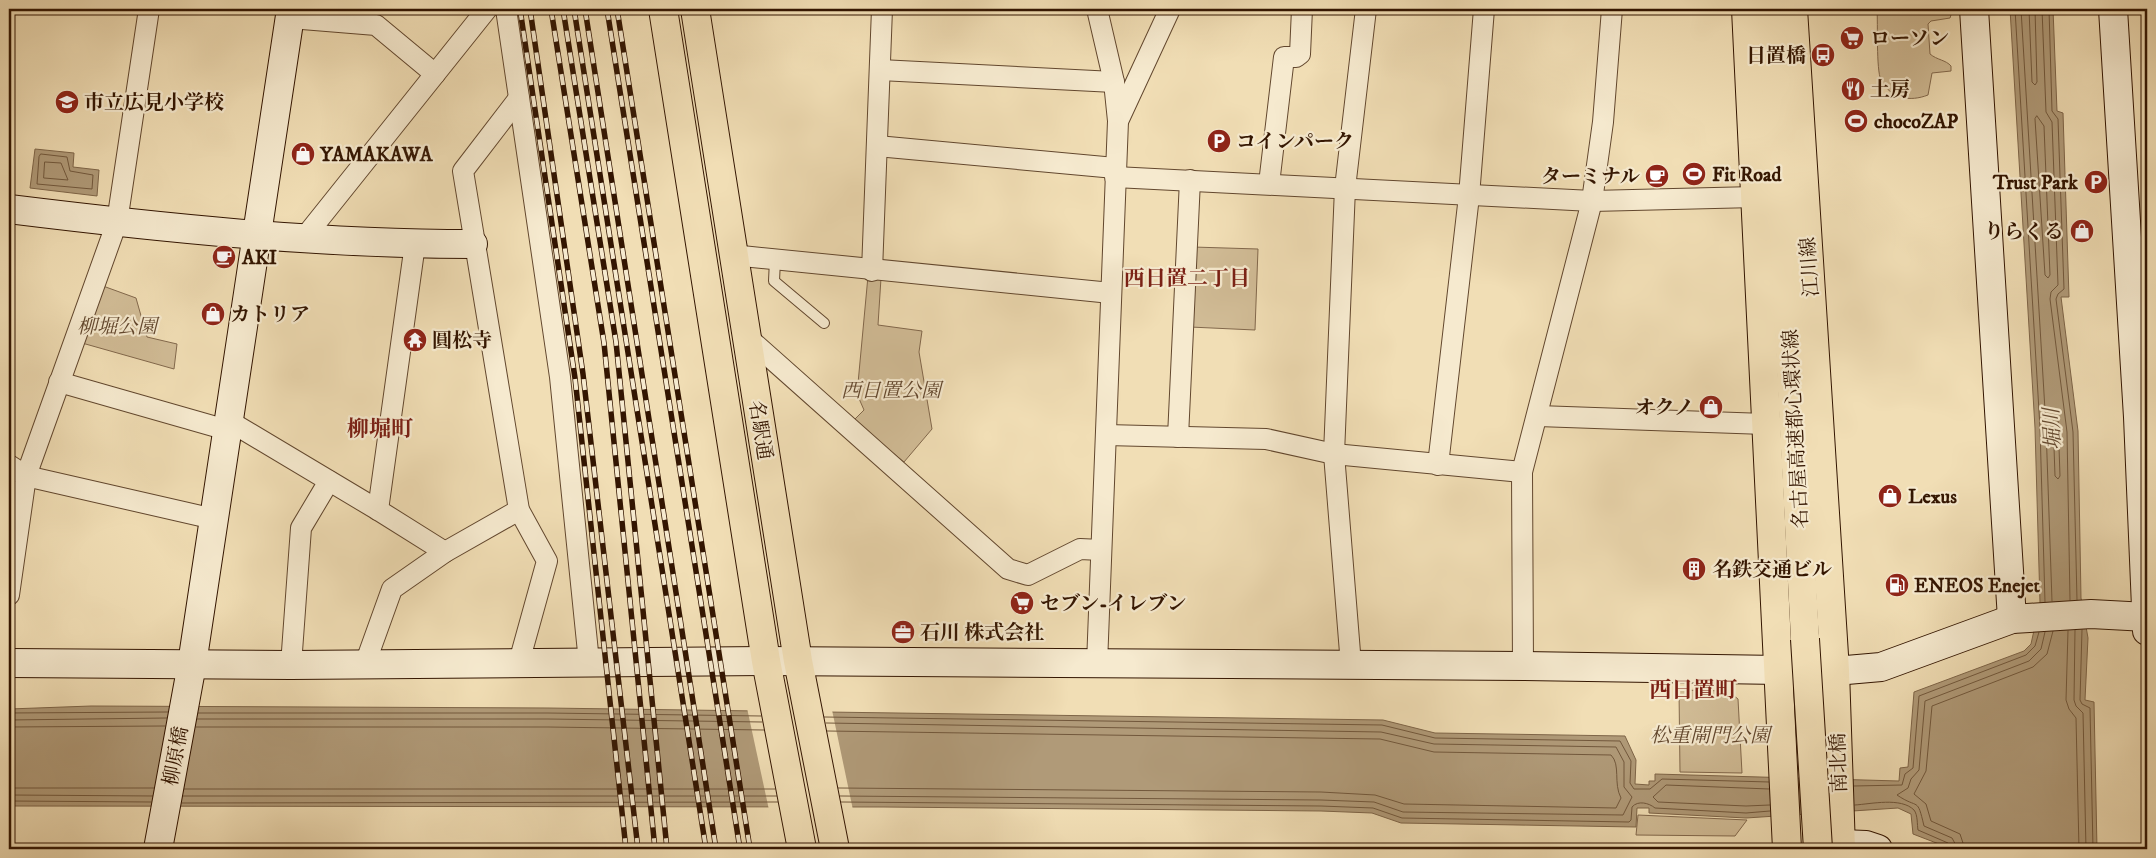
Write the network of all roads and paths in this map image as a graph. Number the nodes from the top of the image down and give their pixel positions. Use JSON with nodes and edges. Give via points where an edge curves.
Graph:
{"nodes":[{"id":1,"x":149,"y":9,"type":"edge"},
{"id":2,"x":488,"y":9,"type":"edge"},
{"id":3,"x":506,"y":9,"type":"edge"},
{"id":4,"x":663,"y":9,"type":"edge"},
{"id":5,"x":695,"y":9,"type":"edge"},
{"id":6,"x":882,"y":9,"type":"edge"},
{"id":7,"x":1097,"y":9,"type":"edge"},
{"id":8,"x":1170,"y":9,"type":"edge"},
{"id":9,"x":1302,"y":9,"type":"edge"},
{"id":10,"x":1366,"y":9,"type":"edge"},
{"id":11,"x":1484,"y":9,"type":"edge"},
{"id":12,"x":1612,"y":9,"type":"edge"},
{"id":13,"x":1746,"y":9,"type":"edge"},
{"id":14,"x":1772,"y":9,"type":"edge"},
{"id":15,"x":1793,"y":9,"type":"edge"},
{"id":16,"x":1974,"y":9,"type":"edge"},
{"id":17,"x":2113,"y":9,"type":"edge"},
{"id":18,"x":290,"y":13,"type":"edge"},
{"id":19,"x":880,"y":70,"type":"junction"},
{"id":20,"x":435,"y":74,"type":"junction"},
{"id":21,"x":1114,"y":82,"type":"junction"},
{"id":22,"x":519,"y":98,"type":"junction"},
{"id":23,"x":1118,"y":120,"type":"junction"},
{"id":24,"x":877,"y":146,"type":"junction"},
{"id":25,"x":1115,"y":172,"type":"junction"},
{"id":26,"x":1190,"y":180,"type":"junction"},
{"id":27,"x":1269,"y":184,"type":"junction"},
{"id":28,"x":1345,"y":188,"type":"junction"},
{"id":29,"x":1469,"y":196,"type":"junction"},
{"id":30,"x":1755,"y":197,"type":"junction"},
{"id":31,"x":1592,"y":201,"type":"junction"},
{"id":32,"x":9,"y":209,"type":"edge"},
{"id":33,"x":117,"y":222,"type":"junction"},
{"id":34,"x":257,"y":235,"type":"junction"},
{"id":35,"x":304,"y":238,"type":"junction"},
{"id":36,"x":415,"y":244,"type":"junction"},
{"id":37,"x":473,"y":244,"type":"junction"},
{"id":38,"x":732,"y":255,"type":"junction"},
{"id":39,"x":775,"y":260,"type":"junction"},
{"id":40,"x":872,"y":271,"type":"junction"},
{"id":41,"x":2138,"y":280,"type":"edge"},
{"id":42,"x":1112,"y":293,"type":"junction"},
{"id":43,"x":824,"y":323,"type":"dead end"},
{"id":44,"x":746,"y":336,"type":"junction"},
{"id":45,"x":59,"y":382,"type":"junction"},
{"id":46,"x":1538,"y":416,"type":"junction"},
{"id":47,"x":2143,"y":417,"type":"edge"},
{"id":48,"x":1766,"y":424,"type":"junction"},
{"id":49,"x":228,"y":425,"type":"junction"},
{"id":50,"x":1106,"y":435,"type":"junction"},
{"id":51,"x":1178,"y":437,"type":"junction"},
{"id":52,"x":1334,"y":454,"type":"junction"},
{"id":53,"x":1438,"y":465,"type":"junction"},
{"id":54,"x":17,"y":471,"type":"edge"},
{"id":55,"x":1522,"y":472,"type":"junction"},
{"id":56,"x":329,"y":481,"type":"junction"},
{"id":57,"x":378,"y":510,"type":"junction"},
{"id":58,"x":518,"y":510,"type":"junction"},
{"id":59,"x":214,"y":519,"type":"junction"},
{"id":60,"x":1102,"y":550,"type":"junction"},
{"id":61,"x":445,"y":552,"type":"junction"},
{"id":62,"x":9,"y":595,"type":"edge"},
{"id":63,"x":2147,"y":617,"type":"edge"},
{"id":64,"x":2018,"y":619,"type":"junction"},
{"id":65,"x":2147,"y":631,"type":"edge"},
{"id":66,"x":1805,"y":639,"type":"junction"},
{"id":67,"x":766,"y":661,"type":"junction"},
{"id":68,"x":798,"y":661,"type":"junction"},
{"id":69,"x":519,"y":662,"type":"junction"},
{"id":70,"x":589,"y":662,"type":"junction"},
{"id":71,"x":9,"y":663,"type":"edge"},
{"id":72,"x":192,"y":664,"type":"junction"},
{"id":73,"x":365,"y":664,"type":"junction"},
{"id":74,"x":1097,"y":664,"type":"junction"},
{"id":75,"x":291,"y":665,"type":"junction"},
{"id":76,"x":1352,"y":665,"type":"junction"},
{"id":77,"x":1523,"y":666,"type":"junction"},
{"id":78,"x":1779,"y":670,"type":"junction"},
{"id":79,"x":1835,"y":671,"type":"junction"},
{"id":80,"x":1836,"y":705,"type":"joint"},
{"id":81,"x":1786,"y":838,"type":"edge"},
{"id":82,"x":1835,"y":841,"type":"edge"},
{"id":83,"x":158,"y":849,"type":"edge"},
{"id":84,"x":802,"y":849,"type":"edge"},
{"id":85,"x":835,"y":849,"type":"edge"},
{"id":86,"x":1802,"y":849,"type":"edge"},
{"id":87,"x":1878,"y":849,"type":"edge"}],
"edges":[{"from":1,"to":33,"type":"street"},
{"from":2,"to":20,"type":"street"},
{"from":3,"to":22,"type":"street"},
{"from":4,"to":67,"type":"main road","name":"名駅通"},
{"from":5,"to":38,"type":"main road","name":"名駅通"},
{"from":6,"to":19,"type":"street"},
{"from":7,"to":21,"type":"street"},
{"from":8,"to":23,"type":"street"},
{"from":9,"to":27,"type":"street","via":[[1300,54],[1284,57]]},
{"from":10,"to":28,"type":"street"},
{"from":11,"to":29,"type":"street"},
{"from":12,"to":31,"type":"street","via":[[1603,122]]},
{"from":13,"to":30,"type":"main road"},
{"from":14,"to":66,"type":"main road","name":"名古屋高速都心環状線"},
{"from":15,"to":79,"type":"main road","name":"江川線"},
{"from":16,"to":64,"type":"street"},
{"from":17,"to":41,"type":"street"},
{"from":18,"to":20,"type":"street","via":[[376,25]]},
{"from":18,"to":34,"type":"street","name":"柳原橋"},
{"from":19,"to":21,"type":"street"},
{"from":19,"to":24,"type":"street"},
{"from":20,"to":35,"type":"street"},
{"from":21,"to":23,"type":"street"},
{"from":22,"to":37,"type":"street","via":[[463,171]]},
{"from":22,"to":70,"type":"street","via":[[560,377]]},
{"from":23,"to":25,"type":"street"},
{"from":24,"to":25,"type":"street"},
{"from":24,"to":40,"type":"street"},
{"from":25,"to":26,"type":"street"},
{"from":25,"to":42,"type":"street"},
{"from":26,"to":27,"type":"street"},
{"from":26,"to":51,"type":"street"},
{"from":27,"to":28,"type":"street"},
{"from":28,"to":29,"type":"street"},
{"from":28,"to":52,"type":"street"},
{"from":29,"to":31,"type":"street"},
{"from":29,"to":53,"type":"street"},
{"from":30,"to":31,"type":"street"},
{"from":30,"to":48,"type":"main road"},
{"from":31,"to":46,"type":"street"},
{"from":32,"to":33,"type":"street"},
{"from":33,"to":34,"type":"street"},
{"from":33,"to":45,"type":"street"},
{"from":34,"to":35,"type":"street"},
{"from":34,"to":49,"type":"street","name":"柳原橋"},
{"from":35,"to":36,"type":"street"},
{"from":36,"to":37,"type":"street"},
{"from":36,"to":57,"type":"street"},
{"from":37,"to":58,"type":"street"},
{"from":38,"to":39,"type":"street"},
{"from":38,"to":44,"type":"main road","name":"名駅通"},
{"from":39,"to":40,"type":"street"},
{"from":39,"to":43,"type":"lane","via":[[774,281]]},
{"from":40,"to":42,"type":"street"},
{"from":41,"to":47,"type":"street"},
{"from":42,"to":50,"type":"street"},
{"from":44,"to":60,"type":"street","via":[[1008,569],[1028,575],[1080,550]]},
{"from":44,"to":68,"type":"main road","name":"名駅通"},
{"from":45,"to":49,"type":"street"},
{"from":45,"to":54,"type":"street"},
{"from":46,"to":48,"type":"street"},
{"from":46,"to":55,"type":"street"},
{"from":47,"to":63,"type":"street"},
{"from":48,"to":78,"type":"main road"},
{"from":49,"to":56,"type":"street"},
{"from":49,"to":59,"type":"street","name":"柳原橋"},
{"from":50,"to":51,"type":"street"},
{"from":50,"to":60,"type":"street"},
{"from":51,"to":52,"type":"street","via":[[1266,438]]},
{"from":52,"to":53,"type":"street"},
{"from":52,"to":76,"type":"street"},
{"from":53,"to":55,"type":"street"},
{"from":54,"to":59,"type":"street"},
{"from":54,"to":62,"type":"street"},
{"from":55,"to":77,"type":"street"},
{"from":56,"to":57,"type":"street"},
{"from":56,"to":75,"type":"street","via":[[301,528]]},
{"from":57,"to":61,"type":"street"},
{"from":58,"to":61,"type":"street"},
{"from":58,"to":69,"type":"street","via":[[547,561]]},
{"from":59,"to":72,"type":"street","name":"柳原橋"},
{"from":60,"to":74,"type":"street"},
{"from":61,"to":73,"type":"street","via":[[392,589]]},
{"from":63,"to":64,"type":"street","via":[[2091,614]]},
{"from":63,"to":65,"type":"street"},
{"from":64,"to":79,"type":"street","via":[[1881,667]]},
{"from":66,"to":82,"type":"main road","name":"名古屋高速都心環状線","bridge":true},
{"from":66,"to":86,"type":"main road","bridge":true},
{"from":67,"to":68,"type":"street"},
{"from":67,"to":70,"type":"street"},
{"from":67,"to":84,"type":"main road","name":"名駅通"},
{"from":68,"to":74,"type":"street"},
{"from":68,"to":85,"type":"main road","name":"名駅通"},
{"from":69,"to":70,"type":"street"},
{"from":69,"to":73,"type":"street"},
{"from":71,"to":72,"type":"street"},
{"from":72,"to":75,"type":"street"},
{"from":72,"to":83,"type":"street","name":"柳原橋"},
{"from":73,"to":75,"type":"street"},
{"from":74,"to":76,"type":"street"},
{"from":76,"to":77,"type":"street"},
{"from":77,"to":78,"type":"street"},
{"from":78,"to":79,"type":"street"},
{"from":78,"to":81,"type":"main road"},
{"from":79,"to":80,"type":"main road","name":"江川線"},
{"from":80,"to":82,"type":"main road","name":"南北橋"},
{"from":82,"to":87,"type":"street"}]}
